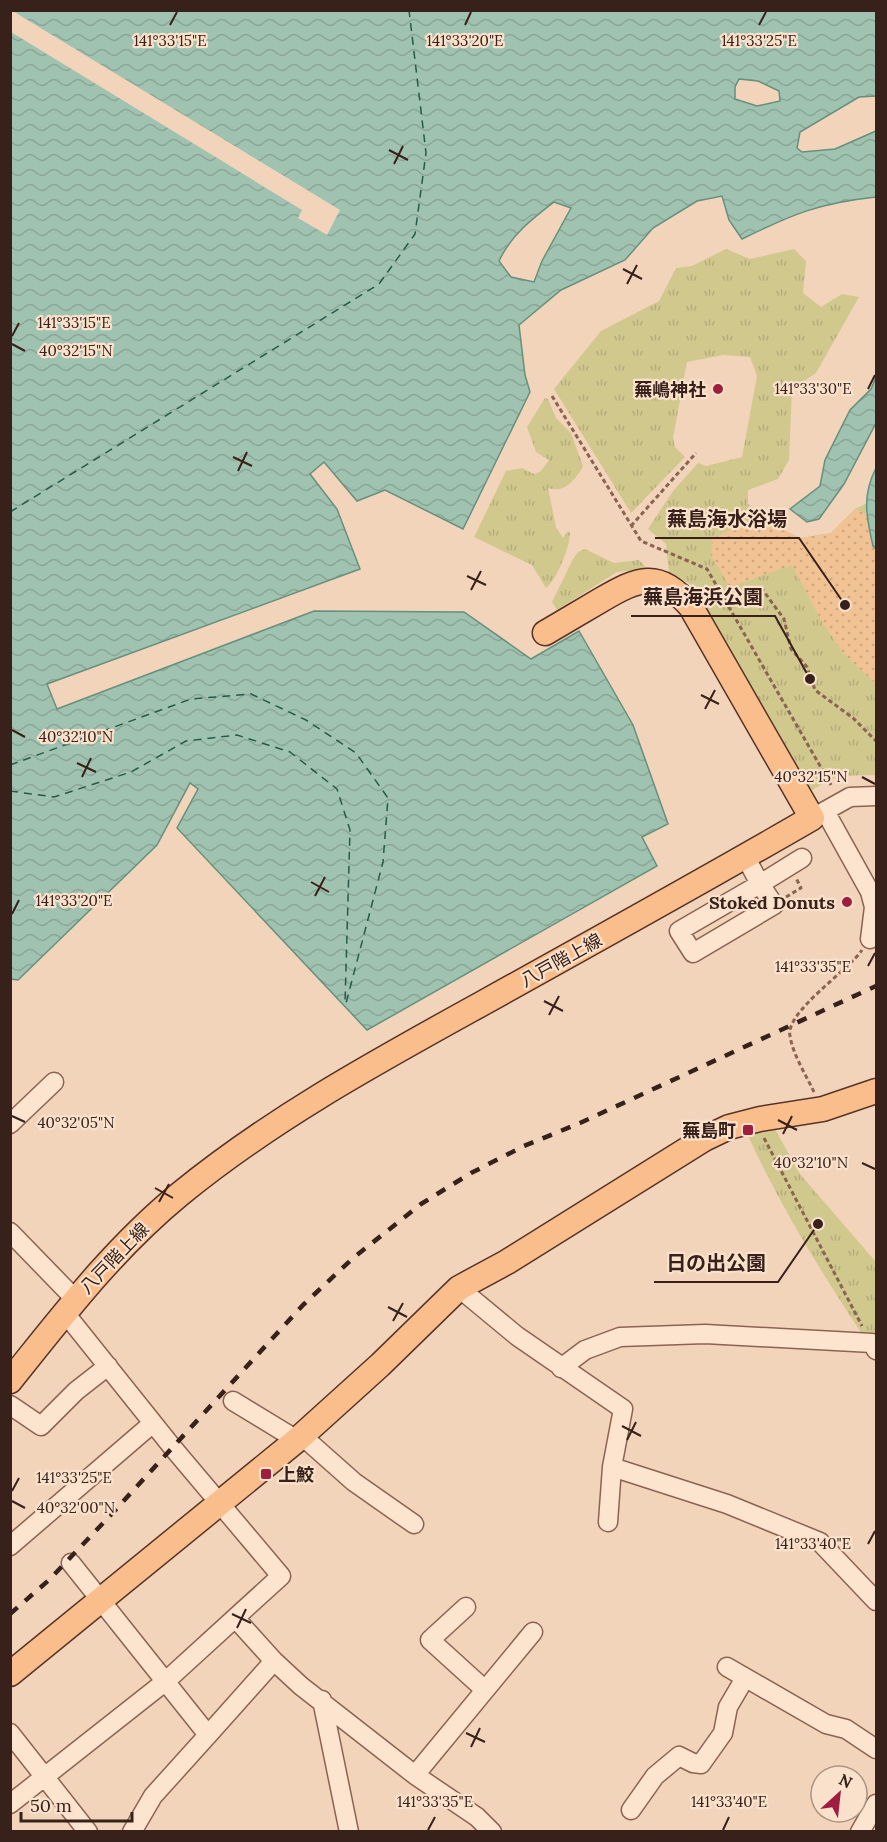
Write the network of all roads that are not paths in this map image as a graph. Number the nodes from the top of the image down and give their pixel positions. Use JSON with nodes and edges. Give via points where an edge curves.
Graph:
{"nodes":[{"id":1,"x":545,"y":633,"type":"dead end"},
{"id":2,"x":876,"y":796,"type":"edge"},
{"id":3,"x":818,"y":814,"type":"junction"},
{"id":4,"x":745,"y":856,"type":"junction"},
{"id":5,"x":795,"y":862,"type":"road end"},
{"id":6,"x":760,"y":884,"type":"junction"},
{"id":7,"x":870,"y":939,"type":"road end"},
{"id":8,"x":54,"y":1082,"type":"dead end"},
{"id":9,"x":876,"y":1091,"type":"edge"},
{"id":10,"x":10,"y":1124,"type":"edge"},
{"id":11,"x":10,"y":1232,"type":"edge"},
{"id":12,"x":459,"y":1288,"type":"junction"},
{"id":13,"x":70,"y":1306,"type":"junction"},
{"id":14,"x":874,"y":1347,"type":"edge"},
{"id":15,"x":108,"y":1366,"type":"junction"},
{"id":16,"x":561,"y":1368,"type":"junction"},
{"id":17,"x":10,"y":1381,"type":"edge"},
{"id":18,"x":233,"y":1401,"type":"dead end"},
{"id":19,"x":10,"y":1405,"type":"edge"},
{"id":20,"x":153,"y":1423,"type":"junction"},
{"id":21,"x":299,"y":1438,"type":"junction"},
{"id":22,"x":612,"y":1467,"type":"junction"},
{"id":23,"x":220,"y":1502,"type":"junction"},
{"id":24,"x":608,"y":1522,"type":"dead end"},
{"id":25,"x":414,"y":1524,"type":"dead end"},
{"id":26,"x":10,"y":1546,"type":"edge"},
{"id":27,"x":71,"y":1563,"type":"dead end"},
{"id":28,"x":876,"y":1601,"type":"edge"},
{"id":29,"x":99,"y":1602,"type":"junction"},
{"id":30,"x":466,"y":1607,"type":"dead end"},
{"id":31,"x":236,"y":1619,"type":"junction"},
{"id":32,"x":533,"y":1632,"type":"dead end"},
{"id":33,"x":274,"y":1661,"type":"junction"},
{"id":34,"x":727,"y":1667,"type":"dead end"},
{"id":35,"x":10,"y":1674,"type":"edge"},
{"id":36,"x":745,"y":1678,"type":"junction"},
{"id":37,"x":166,"y":1681,"type":"junction"},
{"id":38,"x":484,"y":1689,"type":"junction"},
{"id":39,"x":322,"y":1700,"type":"junction"},
{"id":40,"x":10,"y":1734,"type":"edge"},
{"id":41,"x":208,"y":1735,"type":"junction"},
{"id":42,"x":876,"y":1749,"type":"edge"},
{"id":43,"x":415,"y":1774,"type":"junction"},
{"id":44,"x":46,"y":1777,"type":"junction"},
{"id":45,"x":10,"y":1804,"type":"edge"},
{"id":46,"x":876,"y":1804,"type":"edge"},
{"id":47,"x":631,"y":1810,"type":"dead end"},
{"id":48,"x":88,"y":1832,"type":"edge"},
{"id":49,"x":132,"y":1832,"type":"edge"},
{"id":50,"x":349,"y":1832,"type":"edge"},
{"id":51,"x":492,"y":1832,"type":"edge"},
{"id":52,"x":860,"y":1832,"type":"edge"}],
"edges":[{"from":1,"to":3,"type":"main road","via":[[633,582],[653,581],[673,590],[690,607]]},
{"from":2,"to":3,"type":"street","via":[[850,797]]},
{"from":3,"to":4,"type":"main road","name":"八戸階上線"},
{"from":3,"to":7,"type":"street","via":[[870,892],[874,907]]},
{"from":4,"to":6,"type":"street"},
{"from":4,"to":13,"type":"main road","name":"八戸階上線","via":[[271,1126],[179,1194],[135,1234]]},
{"from":5,"to":6,"type":"street"},
{"from":6,"to":6,"type":"street","via":[[774,905],[693,953],[680,931]]},
{"from":8,"to":10,"type":"street"},
{"from":9,"to":12,"type":"main road","via":[[823,1109],[729,1127]]},
{"from":11,"to":13,"type":"street"},
{"from":12,"to":16,"type":"street"},
{"from":12,"to":21,"type":"main road"},
{"from":13,"to":15,"type":"street"},
{"from":13,"to":17,"type":"main road","name":"八戸階上線"},
{"from":14,"to":16,"type":"street","via":[[705,1334],[620,1336],[585,1350]]},
{"from":15,"to":19,"type":"street","via":[[41,1426]]},
{"from":15,"to":20,"type":"street"},
{"from":16,"to":22,"type":"street","via":[[623,1409]]},
{"from":18,"to":21,"type":"street"},
{"from":20,"to":23,"type":"street"},
{"from":20,"to":26,"type":"street"},
{"from":21,"to":23,"type":"main road"},
{"from":21,"to":25,"type":"street"},
{"from":22,"to":24,"type":"street"},
{"from":22,"to":28,"type":"street","via":[[727,1504],[820,1542]]},
{"from":23,"to":29,"type":"main road"},
{"from":23,"to":31,"type":"street","via":[[281,1576]]},
{"from":27,"to":29,"type":"street"},
{"from":29,"to":35,"type":"main road"},
{"from":29,"to":37,"type":"street"},
{"from":30,"to":38,"type":"street","via":[[430,1640]]},
{"from":31,"to":33,"type":"street"},
{"from":31,"to":37,"type":"street"},
{"from":32,"to":38,"type":"street"},
{"from":33,"to":39,"type":"street"},
{"from":33,"to":41,"type":"street"},
{"from":34,"to":36,"type":"street"},
{"from":36,"to":42,"type":"street","via":[[826,1724],[846,1729]]},
{"from":36,"to":47,"type":"street","via":[[728,1707],[723,1733],[701,1764],[679,1756],[655,1776]]},
{"from":37,"to":41,"type":"street"},
{"from":37,"to":44,"type":"street"},
{"from":38,"to":43,"type":"street"},
{"from":39,"to":43,"type":"street"},
{"from":39,"to":50,"type":"street"},
{"from":40,"to":44,"type":"street"},
{"from":41,"to":49,"type":"street","via":[[153,1796]]},
{"from":43,"to":51,"type":"street"},
{"from":44,"to":45,"type":"street"},
{"from":44,"to":48,"type":"street"},
{"from":46,"to":52,"type":"street"}]}
